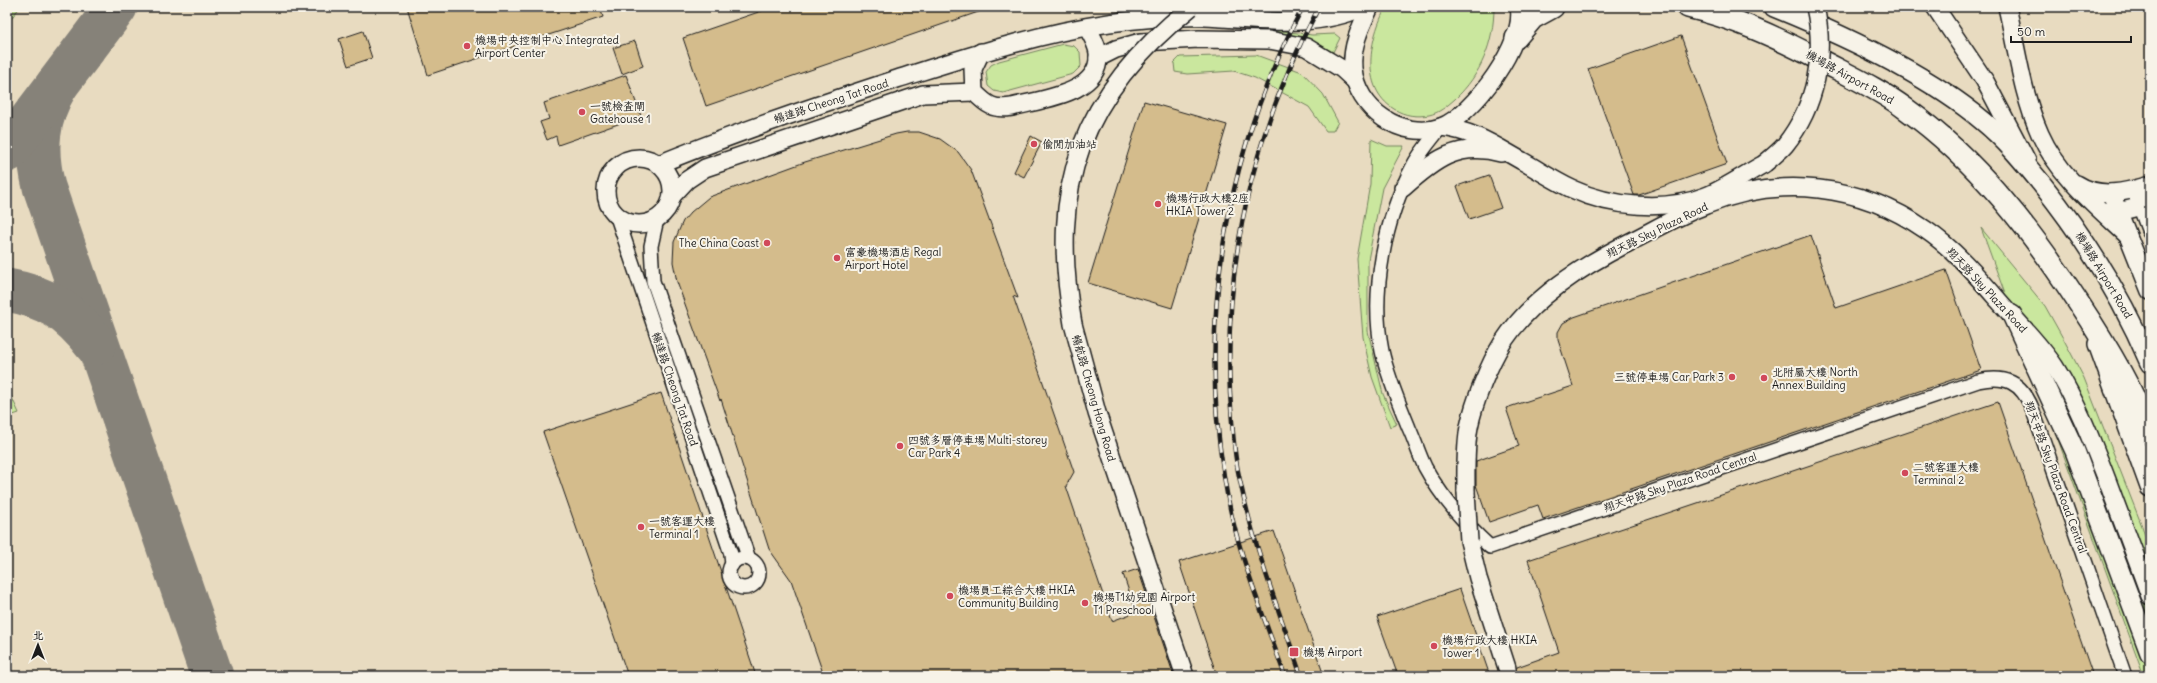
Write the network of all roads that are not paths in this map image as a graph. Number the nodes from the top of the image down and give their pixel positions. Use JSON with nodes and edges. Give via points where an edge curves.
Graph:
{"nodes":[{"id":1,"x":1191,"y":7,"type":"edge"},
{"id":2,"x":1362,"y":7,"type":"edge"},
{"id":3,"x":1370,"y":7,"type":"edge"},
{"id":4,"x":1519,"y":7,"type":"edge"},
{"id":5,"x":1553,"y":7,"type":"edge"},
{"id":6,"x":1688,"y":7,"type":"edge"},
{"id":7,"x":1774,"y":7,"type":"edge"},
{"id":8,"x":1815,"y":7,"type":"edge"},
{"id":9,"x":1934,"y":7,"type":"edge"},
{"id":10,"x":2007,"y":7,"type":"edge"},
{"id":11,"x":1087,"y":27,"type":"junction"},
{"id":12,"x":1516,"y":38,"type":"junction"},
{"id":13,"x":981,"y":52,"type":"junction"},
{"id":14,"x":1098,"y":58,"type":"junction"},
{"id":15,"x":1355,"y":81,"type":"junction"},
{"id":16,"x":974,"y":92,"type":"junction"},
{"id":17,"x":1441,"y":127,"type":"junction"},
{"id":18,"x":1511,"y":155,"type":"junction"},
{"id":19,"x":659,"y":164,"type":"junction"},
{"id":20,"x":2033,"y":173,"type":"junction"},
{"id":21,"x":2072,"y":181,"type":"junction"},
{"id":22,"x":2142,"y":187,"type":"edge"},
{"id":23,"x":1403,"y":188,"type":"junction"},
{"id":24,"x":2111,"y":194,"type":"junction"},
{"id":25,"x":672,"y":196,"type":"junction"},
{"id":26,"x":2094,"y":205,"type":"junction"},
{"id":27,"x":2146,"y":206,"type":"edge"},
{"id":28,"x":2118,"y":212,"type":"junction"},
{"id":29,"x":616,"y":214,"type":"junction"},
{"id":30,"x":657,"y":219,"type":"junction"},
{"id":31,"x":2150,"y":229,"type":"edge"},
{"id":32,"x":2128,"y":236,"type":"junction"},
{"id":33,"x":2150,"y":291,"type":"edge"},
{"id":34,"x":2012,"y":315,"type":"junction"},
{"id":35,"x":2090,"y":319,"type":"junction"},
{"id":36,"x":2150,"y":363,"type":"edge"},
{"id":37,"x":2150,"y":434,"type":"edge"},
{"id":38,"x":2150,"y":487,"type":"edge"},
{"id":39,"x":749,"y":559,"type":"junction"},
{"id":40,"x":732,"y":565,"type":"junction"},
{"id":41,"x":2150,"y":596,"type":"edge"},
{"id":42,"x":2150,"y":653,"type":"edge"},
{"id":43,"x":1507,"y":668,"type":"dead end"},
{"id":44,"x":1185,"y":676,"type":"edge"},
{"id":45,"x":2125,"y":676,"type":"edge"}],
"edges":[{"from":1,"to":44,"type":"street","name":"暢航路 Cheong Hong Road","bridge":true,"via":[[1142,51],[1105,98],[1093,119],[1075,166],[1064,226],[1067,287],[1085,373]]},
{"from":2,"to":11,"type":"street","name":"暢達路 Cheong Tat Road","via":[[1324,20],[1201,17],[1136,19]]},
{"from":3,"to":15,"type":"street","via":[[1356,41],[1353,69]]},
{"from":4,"to":12,"type":"street"},
{"from":5,"to":12,"type":"main road","via":[[1533,18]]},
{"from":6,"to":35,"type":"main road","name":"機場路 Airport Road","via":[[1743,22],[1779,38],[1856,78],[1907,110],[1955,149],[2006,203]]},
{"from":7,"to":20,"type":"main road","name":"機場路 Airport Road","via":[[1885,58],[1935,88],[1983,121]]},
{"from":8,"to":18,"type":"street","bridge":true,"via":[[1820,49],[1817,75],[1810,100],[1799,124],[1784,146],[1764,164],[1705,196],[1652,205],[1625,204],[1579,192]]},
{"from":9,"to":20,"type":"street","name":"機場路 Airport Road","via":[[1985,81]]},
{"from":10,"to":21,"type":"street","via":[[2027,97],[2040,134],[2051,155]]},
{"from":11,"to":13,"type":"street","name":"暢達路 Cheong Tat Road","via":[[1044,35]]},
{"from":11,"to":14,"type":"street","via":[[1098,51]]},
{"from":12,"to":17,"type":"street","via":[[1499,73],[1460,114]]},
{"from":13,"to":16,"type":"street","via":[[973,69]]},
{"from":13,"to":19,"type":"street","name":"暢達路 Cheong Tat Road","via":[[828,101]]},
{"from":14,"to":15,"type":"street","via":[[1116,49],[1141,42],[1199,38],[1269,40],[1306,47],[1342,69]]},
{"from":14,"to":16,"type":"street","via":[[1092,76],[1069,92],[1004,108],[986,104]]},
{"from":15,"to":17,"type":"street","via":[[1366,102],[1391,124],[1422,130]]},
{"from":16,"to":25,"type":"street","name":"暢達路 Cheong Tat Road","via":[[923,94],[705,168],[687,180]]},
{"from":17,"to":18,"type":"street","via":[[1476,135]]},
{"from":17,"to":23,"type":"street","name":"翔天中路 Sky Plaza Road Central","via":[[1413,165]]},
{"from":18,"to":23,"type":"street","via":[[1490,150],[1454,152],[1427,167]]},
{"from":19,"to":25,"type":"street","via":[[670,178]]},
{"from":19,"to":29,"type":"street","name":"暢達路 Cheong Tat Road","via":[[647,159],[634,158],[625,161],[612,172],[608,181],[607,199]]},
{"from":20,"to":36,"type":"main road","name":"機場路 Airport Road","via":[[2097,260],[2124,304]]},
{"from":21,"to":24,"type":"street","via":[[2086,190]]},
{"from":21,"to":26,"type":"street"},
{"from":22,"to":24,"type":"street"},
{"from":22,"to":27,"type":"street"},
{"from":23,"to":45,"type":"street","name":"翔天中路 Sky Plaza Road Central","via":[[1388,231],[1383,257],[1379,306],[1382,350],[1394,393],[1425,466],[1461,517],[1490,547],[1978,381],[1989,378],[2001,379],[2011,382],[2027,396]]},
{"from":24,"to":28,"type":"street"},
{"from":25,"to":30,"type":"street","name":"暢達路 Cheong Tat Road","via":[[664,213]]},
{"from":26,"to":28,"type":"street"},
{"from":26,"to":32,"type":"street"},
{"from":27,"to":28,"type":"street"},
{"from":27,"to":31,"type":"street"},
{"from":28,"to":32,"type":"street"},
{"from":29,"to":30,"type":"street","via":[[631,223]]},
{"from":29,"to":40,"type":"street","name":"暢達路 Cheong Tat Road","via":[[731,554]]},
{"from":30,"to":39,"type":"street","name":"暢達路 Cheong Tat Road","via":[[651,246],[653,281]]},
{"from":32,"to":33,"type":"street"},
{"from":34,"to":41,"type":"street","name":"翔天路 Sky Plaza Road","via":[[2035,340],[2054,367],[2090,434]]},
{"from":34,"to":42,"type":"main road","via":[[2075,451]]},
{"from":34,"to":43,"type":"street","name":"翔天路 Sky Plaza Road","bridge":true,"via":[[1959,257],[1928,231],[1897,211],[1836,191],[1799,186],[1767,188],[1707,204],[1621,247],[1553,289],[1526,314],[1503,343],[1477,403],[1470,425],[1466,453],[1469,541]]},
{"from":35,"to":37,"type":"main road","name":"機場路 Airport Road","via":[[2138,402]]},
{"from":35,"to":38,"type":"main road","name":"機場路 Airport Road"},
{"from":39,"to":40,"type":"street","via":[[740,559]]},
{"from":39,"to":40,"type":"street","name":"暢達路 Cheong Tat Road","via":[[756,565],[759,573],[756,582],[748,587],[734,584],[729,574]]}]}
